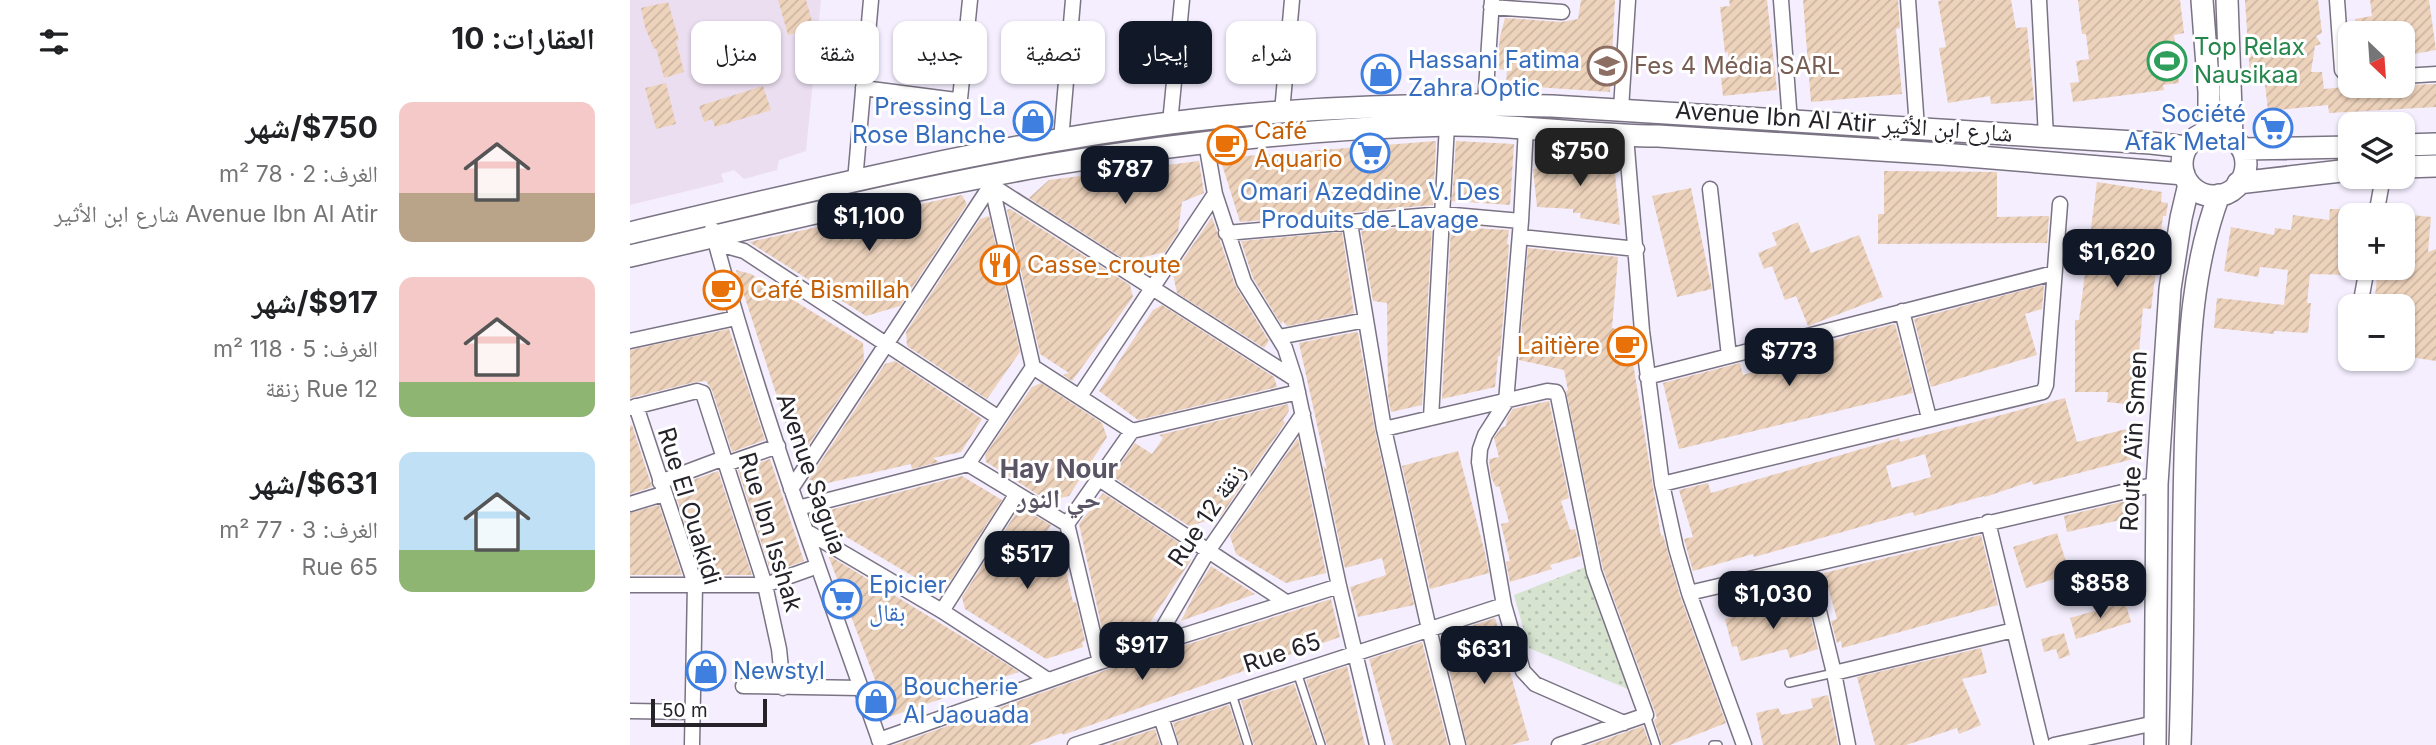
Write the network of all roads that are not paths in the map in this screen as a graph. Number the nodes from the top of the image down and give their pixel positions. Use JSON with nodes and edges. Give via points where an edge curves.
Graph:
{"nodes":[{"id":1,"x":871,"y":0,"type":"edge"},
{"id":2,"x":970,"y":0,"type":"edge"},
{"id":3,"x":1073,"y":0,"type":"edge"},
{"id":4,"x":1182,"y":0,"type":"edge"},
{"id":5,"x":1292,"y":0,"type":"edge"},
{"id":6,"x":1628,"y":0,"type":"edge"},
{"id":7,"x":1781,"y":0,"type":"edge"},
{"id":8,"x":1908,"y":0,"type":"edge"},
{"id":9,"x":2039,"y":0,"type":"edge"},
{"id":10,"x":2202,"y":0,"type":"edge"},
{"id":11,"x":2227,"y":0,"type":"edge"},
{"id":12,"x":2337,"y":0,"type":"edge"},
{"id":13,"x":1492,"y":3,"type":"edge"},
{"id":14,"x":1562,"y":12,"type":"dead end"},
{"id":15,"x":2338,"y":21,"type":"edge"},
{"id":16,"x":2436,"y":74,"type":"edge"},
{"id":17,"x":2415,"y":75,"type":"edge"},
{"id":18,"x":863,"y":88,"type":"junction"},
{"id":19,"x":1485,"y":104,"type":"junction"},
{"id":20,"x":1621,"y":109,"type":"junction"},
{"id":21,"x":1282,"y":112,"type":"junction"},
{"id":22,"x":1790,"y":122,"type":"junction"},
{"id":23,"x":1170,"y":123,"type":"junction"},
{"id":24,"x":1447,"y":125,"type":"junction"},
{"id":25,"x":1526,"y":127,"type":"junction"},
{"id":26,"x":1917,"y":128,"type":"junction"},
{"id":27,"x":2209,"y":132,"type":"junction"},
{"id":28,"x":1626,"y":136,"type":"junction"},
{"id":29,"x":2046,"y":137,"type":"junction"},
{"id":30,"x":1060,"y":140,"type":"junction"},
{"id":31,"x":1206,"y":143,"type":"junction"},
{"id":32,"x":2237,"y":143,"type":"junction"},
{"id":33,"x":2436,"y":144,"type":"edge"},
{"id":34,"x":2415,"y":145,"type":"edge"},
{"id":35,"x":2338,"y":146,"type":"edge"},
{"id":36,"x":2187,"y":147,"type":"junction"},
{"id":37,"x":2436,"y":166,"type":"edge"},
{"id":38,"x":2415,"y":167,"type":"edge"},
{"id":39,"x":2338,"y":171,"type":"edge"},
{"id":40,"x":2187,"y":179,"type":"junction"},
{"id":41,"x":855,"y":181,"type":"junction"},
{"id":42,"x":990,"y":181,"type":"junction"},
{"id":43,"x":2238,"y":183,"type":"junction"},
{"id":44,"x":1710,"y":189,"type":"dead end"},
{"id":45,"x":1215,"y":194,"type":"junction"},
{"id":46,"x":2219,"y":195,"type":"junction"},
{"id":47,"x":2060,"y":204,"type":"dead end"},
{"id":48,"x":708,"y":214,"type":"junction"},
{"id":49,"x":1442,"y":214,"type":"junction"},
{"id":50,"x":1521,"y":221,"type":"junction"},
{"id":51,"x":1350,"y":223,"type":"junction"},
{"id":52,"x":630,"y":233,"type":"edge"},
{"id":53,"x":1226,"y":233,"type":"junction"},
{"id":54,"x":1520,"y":237,"type":"junction"},
{"id":55,"x":714,"y":240,"type":"junction"},
{"id":56,"x":1637,"y":250,"type":"junction"},
{"id":57,"x":630,"y":256,"type":"edge"},
{"id":58,"x":2054,"y":273,"type":"junction"},
{"id":59,"x":1153,"y":288,"type":"junction"},
{"id":60,"x":1902,"y":311,"type":"junction"},
{"id":61,"x":736,"y":318,"type":"junction"},
{"id":62,"x":1366,"y":320,"type":"junction"},
{"id":63,"x":1279,"y":337,"type":"junction"},
{"id":64,"x":630,"y":341,"type":"edge"},
{"id":65,"x":886,"y":346,"type":"junction"},
{"id":66,"x":1729,"y":356,"type":"junction"},
{"id":67,"x":1033,"y":367,"type":"junction"},
{"id":68,"x":1647,"y":377,"type":"junction"},
{"id":69,"x":1296,"y":385,"type":"junction"},
{"id":70,"x":1080,"y":396,"type":"junction"},
{"id":71,"x":1506,"y":402,"type":"junction"},
{"id":72,"x":633,"y":407,"type":"edge"},
{"id":73,"x":1303,"y":414,"type":"junction"},
{"id":74,"x":999,"y":418,"type":"junction"},
{"id":75,"x":1431,"y":418,"type":"junction"},
{"id":76,"x":1929,"y":418,"type":"junction"},
{"id":77,"x":1384,"y":429,"type":"junction"},
{"id":78,"x":1132,"y":431,"type":"junction"},
{"id":79,"x":778,"y":446,"type":"junction"},
{"id":80,"x":725,"y":461,"type":"junction"},
{"id":81,"x":968,"y":464,"type":"junction"},
{"id":82,"x":1099,"y":479,"type":"junction"},
{"id":83,"x":1662,"y":484,"type":"junction"},
{"id":84,"x":2157,"y":484,"type":"junction"},
{"id":85,"x":662,"y":488,"type":"junction"},
{"id":86,"x":792,"y":489,"type":"junction"},
{"id":87,"x":1016,"y":495,"type":"junction"},
{"id":88,"x":630,"y":505,"type":"edge"},
{"id":89,"x":798,"y":508,"type":"junction"},
{"id":90,"x":1988,"y":522,"type":"junction"},
{"id":91,"x":1067,"y":524,"type":"junction"},
{"id":92,"x":806,"y":531,"type":"junction"},
{"id":93,"x":1208,"y":551,"type":"junction"},
{"id":94,"x":818,"y":566,"type":"junction"},
{"id":95,"x":1808,"y":566,"type":"junction"},
{"id":96,"x":695,"y":584,"type":"junction"},
{"id":97,"x":630,"y":585,"type":"edge"},
{"id":98,"x":765,"y":585,"type":"junction"},
{"id":99,"x":1339,"y":586,"type":"junction"},
{"id":100,"x":1689,"y":593,"type":"junction"},
{"id":101,"x":1286,"y":601,"type":"junction"},
{"id":102,"x":1504,"y":605,"type":"junction"},
{"id":103,"x":942,"y":611,"type":"junction"},
{"id":104,"x":1429,"y":629,"type":"junction"},
{"id":105,"x":2014,"y":630,"type":"junction"},
{"id":106,"x":1153,"y":645,"type":"junction"},
{"id":107,"x":1354,"y":652,"type":"junction"},
{"id":108,"x":1100,"y":662,"type":"junction"},
{"id":109,"x":1297,"y":671,"type":"junction"},
{"id":110,"x":1834,"y":673,"type":"junction"},
{"id":111,"x":1048,"y":680,"type":"junction"},
{"id":112,"x":1790,"y":683,"type":"dead end"},
{"id":113,"x":743,"y":686,"type":"dead end"},
{"id":114,"x":783,"y":688,"type":"junction"},
{"id":115,"x":860,"y":688,"type":"junction"},
{"id":116,"x":1232,"y":693,"type":"junction"},
{"id":117,"x":630,"y":711,"type":"edge"},
{"id":118,"x":692,"y":712,"type":"junction"},
{"id":119,"x":1646,"y":715,"type":"junction"},
{"id":120,"x":1161,"y":717,"type":"junction"},
{"id":121,"x":1624,"y":723,"type":"junction"},
{"id":122,"x":2155,"y":723,"type":"junction"},
{"id":123,"x":880,"y":743,"type":"edge"},
{"id":124,"x":1083,"y":744,"type":"edge"},
{"id":125,"x":692,"y":745,"type":"edge"},
{"id":126,"x":1170,"y":745,"type":"edge"},
{"id":127,"x":1248,"y":745,"type":"edge"},
{"id":128,"x":1321,"y":745,"type":"edge"},
{"id":129,"x":1377,"y":745,"type":"edge"},
{"id":130,"x":1458,"y":745,"type":"edge"},
{"id":131,"x":1559,"y":745,"type":"edge"},
{"id":132,"x":1656,"y":745,"type":"edge"},
{"id":133,"x":1744,"y":745,"type":"edge"},
{"id":134,"x":1848,"y":745,"type":"edge"},
{"id":135,"x":2042,"y":745,"type":"edge"},
{"id":136,"x":2054,"y":745,"type":"edge"},
{"id":137,"x":2155,"y":745,"type":"edge"},
{"id":138,"x":2180,"y":745,"type":"edge"}],
"edges":[{"from":1,"to":18,"type":"street"},
{"from":2,"to":18,"type":"street","via":[[960,99]]},
{"from":3,"to":30,"type":"street"},
{"from":4,"to":23,"type":"street"},
{"from":5,"to":21,"type":"street"},
{"from":6,"to":20,"type":"street"},
{"from":7,"to":22,"type":"street"},
{"from":8,"to":26,"type":"street"},
{"from":9,"to":29,"type":"street"},
{"from":10,"to":27,"type":"street"},
{"from":11,"to":32,"type":"street"},
{"from":12,"to":15,"type":"street"},
{"from":13,"to":14,"type":"street"},
{"from":13,"to":19,"type":"street"},
{"from":16,"to":17,"type":"street"},
{"from":18,"to":41,"type":"street"},
{"from":19,"to":20,"type":"street","name":"Avenue Ibn Al Atir شارع ابن الأثير"},
{"from":19,"to":21,"type":"street","name":"Avenue Ibn Al Atir شارع ابن الأثير"},
{"from":20,"to":22,"type":"street","name":"Avenue Ibn Al Atir شارع ابن الأثير"},
{"from":21,"to":23,"type":"street","name":"Avenue Ibn Al Atir شارع ابن الأثير"},
{"from":22,"to":26,"type":"street","name":"Avenue Ibn Al Atir شارع ابن الأثير"},
{"from":23,"to":30,"type":"street","name":"Avenue Ibn Al Atir شارع ابن الأثير"},
{"from":24,"to":25,"type":"street","name":"Avenue Ibn Al Atir شارع ابن الأثير"},
{"from":24,"to":31,"type":"street","name":"Avenue Ibn Al Atir شارع ابن الأثير"},
{"from":24,"to":49,"type":"street"},
{"from":25,"to":28,"type":"street","name":"Avenue Ibn Al Atir شارع ابن الأثير"},
{"from":25,"to":50,"type":"street"},
{"from":26,"to":29,"type":"street","name":"Avenue Ibn Al Atir شارع ابن الأثير"},
{"from":27,"to":32,"type":"street","via":[[2220,132]]},
{"from":27,"to":36,"type":"street"},
{"from":28,"to":40,"type":"street","name":"Avenue Ibn Al Atir شارع ابن الأثير","via":[[1943,155]]},
{"from":28,"to":56,"type":"street"},
{"from":29,"to":36,"type":"street","name":"Avenue Ibn Al Atir شارع ابن الأثير"},
{"from":30,"to":41,"type":"street","name":"Avenue Ibn Al Atir شارع ابن الأثير"},
{"from":31,"to":42,"type":"street","name":"Avenue Ibn Al Atir شارع ابن الأثير","via":[[1111,155]]},
{"from":31,"to":45,"type":"street"},
{"from":32,"to":35,"type":"street"},
{"from":32,"to":43,"type":"street","via":[[2245,167]]},
{"from":33,"to":34,"type":"street"},
{"from":36,"to":40,"type":"street","via":[[2182,159]]},
{"from":37,"to":38,"type":"street"},
{"from":39,"to":43,"type":"street"},
{"from":40,"to":46,"type":"street","via":[[2204,194]]},
{"from":40,"to":84,"type":"street","name":"Route Aïn Smen","via":[[2170,289]]},
{"from":41,"to":48,"type":"street","name":"Avenue Ibn Al Atir شارع ابن الأثير"},
{"from":42,"to":55,"type":"street","name":"Avenue Ibn Al Atir شارع ابن الأثير"},
{"from":42,"to":59,"type":"street"},
{"from":42,"to":65,"type":"street"},
{"from":42,"to":67,"type":"street"},
{"from":43,"to":46,"type":"street"},
{"from":44,"to":66,"type":"street"},
{"from":45,"to":53,"type":"street"},
{"from":45,"to":59,"type":"street"},
{"from":46,"to":138,"type":"street","name":"Route Aïn Smen","via":[[2203,249],[2189,345]]},
{"from":47,"to":58,"type":"street"},
{"from":48,"to":52,"type":"street","name":"Avenue Ibn Al Atir شارع ابن الأثير"},
{"from":48,"to":55,"type":"street","name":"Avenue Saguia"},
{"from":49,"to":50,"type":"street"},
{"from":49,"to":51,"type":"street"},
{"from":49,"to":75,"type":"street"},
{"from":50,"to":54,"type":"street"},
{"from":51,"to":53,"type":"street"},
{"from":51,"to":62,"type":"street"},
{"from":53,"to":63,"type":"street","via":[[1244,282]]},
{"from":54,"to":56,"type":"street"},
{"from":54,"to":71,"type":"street"},
{"from":55,"to":57,"type":"street","name":"Avenue Ibn Al Atir شارع ابن الأثير"},
{"from":55,"to":61,"type":"street","name":"Avenue Saguia"},
{"from":55,"to":65,"type":"street","via":[[744,251]]},
{"from":56,"to":68,"type":"street"},
{"from":58,"to":60,"type":"street"},
{"from":58,"to":76,"type":"street","via":[[2045,391]]},
{"from":59,"to":69,"type":"street"},
{"from":59,"to":70,"type":"street"},
{"from":60,"to":66,"type":"street"},
{"from":60,"to":76,"type":"street"},
{"from":61,"to":64,"type":"street"},
{"from":61,"to":79,"type":"street","name":"Avenue Saguia"},
{"from":62,"to":63,"type":"street"},
{"from":62,"to":77,"type":"street"},
{"from":63,"to":69,"type":"street"},
{"from":65,"to":74,"type":"street"},
{"from":65,"to":86,"type":"street"},
{"from":66,"to":68,"type":"street"},
{"from":67,"to":70,"type":"street"},
{"from":67,"to":74,"type":"street"},
{"from":68,"to":83,"type":"street"},
{"from":69,"to":73,"type":"street"},
{"from":69,"to":78,"type":"street"},
{"from":70,"to":78,"type":"street"},
{"from":71,"to":75,"type":"street"},
{"from":71,"to":102,"type":"street","via":[[1485,435],[1479,462]]},
{"from":71,"to":119,"type":"street","via":[[1547,391],[1558,396],[1594,572]]},
{"from":72,"to":80,"type":"street","name":"Rue Ibn Isshak","via":[[702,391]]},
{"from":72,"to":85,"type":"street","name":"Rue El Ouakidi"},
{"from":73,"to":93,"type":"street","name":"Rue 12 زنقة"},
{"from":73,"to":99,"type":"street"},
{"from":74,"to":81,"type":"street"},
{"from":75,"to":77,"type":"street"},
{"from":76,"to":83,"type":"street"},
{"from":77,"to":104,"type":"street"},
{"from":78,"to":82,"type":"street"},
{"from":79,"to":80,"type":"street"},
{"from":79,"to":86,"type":"street","name":"Avenue Saguia"},
{"from":80,"to":85,"type":"street"},
{"from":80,"to":98,"type":"street","name":"Rue Ibn Isshak"},
{"from":81,"to":87,"type":"street"},
{"from":81,"to":89,"type":"street"},
{"from":82,"to":91,"type":"street"},
{"from":82,"to":93,"type":"street"},
{"from":83,"to":100,"type":"street"},
{"from":84,"to":90,"type":"street"},
{"from":84,"to":122,"type":"street","name":"Route Aïn Smen"},
{"from":85,"to":88,"type":"street"},
{"from":85,"to":96,"type":"street","name":"Rue El Ouakidi"},
{"from":86,"to":89,"type":"street","name":"Avenue Saguia"},
{"from":87,"to":91,"type":"street"},
{"from":87,"to":103,"type":"street"},
{"from":89,"to":92,"type":"street","name":"Avenue Saguia"},
{"from":90,"to":95,"type":"street"},
{"from":90,"to":105,"type":"street"},
{"from":91,"to":108,"type":"street"},
{"from":92,"to":94,"type":"street","name":"Avenue Saguia"},
{"from":92,"to":103,"type":"street"},
{"from":93,"to":101,"type":"street"},
{"from":93,"to":106,"type":"street","name":"Rue 12 زنقة"},
{"from":94,"to":98,"type":"street"},
{"from":94,"to":115,"type":"street","name":"Avenue Saguia"},
{"from":95,"to":100,"type":"street"},
{"from":95,"to":110,"type":"street"},
{"from":96,"to":97,"type":"street"},
{"from":96,"to":98,"type":"street"},
{"from":96,"to":118,"type":"street","name":"Rue El Ouakidi"},
{"from":98,"to":114,"type":"street","name":"Rue Ibn Isshak"},
{"from":99,"to":101,"type":"street"},
{"from":99,"to":107,"type":"street"},
{"from":100,"to":133,"type":"street"},
{"from":101,"to":106,"type":"street"},
{"from":102,"to":104,"type":"street","name":"Rue 65"},
{"from":102,"to":121,"type":"street","via":[[1519,662],[1528,678]]},
{"from":103,"to":111,"type":"street"},
{"from":104,"to":107,"type":"street","name":"Rue 65"},
{"from":104,"to":130,"type":"street"},
{"from":105,"to":110,"type":"street"},
{"from":105,"to":135,"type":"street"},
{"from":106,"to":108,"type":"street"},
{"from":107,"to":109,"type":"street","name":"Rue 65"},
{"from":107,"to":129,"type":"street"},
{"from":108,"to":111,"type":"street"},
{"from":109,"to":116,"type":"street","name":"Rue 65"},
{"from":109,"to":128,"type":"lane"},
{"from":110,"to":112,"type":"lane"},
{"from":110,"to":134,"type":"street"},
{"from":111,"to":123,"type":"street"},
{"from":113,"to":114,"type":"street"},
{"from":114,"to":115,"type":"street"},
{"from":115,"to":123,"type":"street","name":"Avenue Saguia"},
{"from":116,"to":120,"type":"street","name":"Rue 65"},
{"from":116,"to":127,"type":"lane"},
{"from":117,"to":118,"type":"street"},
{"from":118,"to":125,"type":"street","name":"Rue El Ouakidi"},
{"from":119,"to":121,"type":"street"},
{"from":119,"to":132,"type":"lane"},
{"from":120,"to":124,"type":"street","name":"Rue 65"},
{"from":120,"to":126,"type":"street"},
{"from":121,"to":131,"type":"street"},
{"from":122,"to":136,"type":"street"},
{"from":122,"to":137,"type":"street","name":"Route Aïn Smen"}]}
